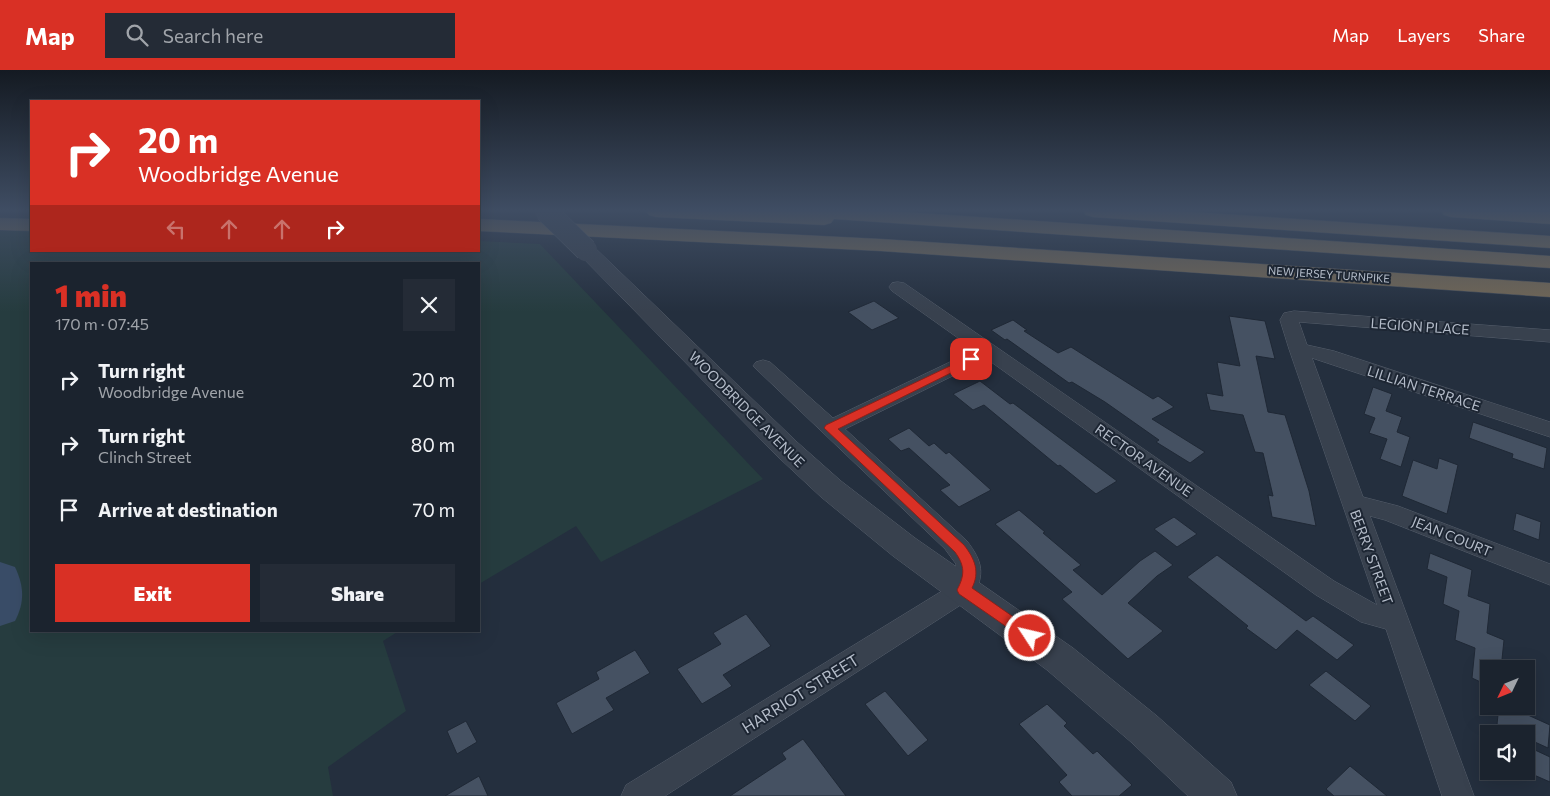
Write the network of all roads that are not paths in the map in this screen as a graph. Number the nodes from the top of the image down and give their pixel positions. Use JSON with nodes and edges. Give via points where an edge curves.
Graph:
{"nodes":[{"id":1,"x":581,"y":245,"type":"edge"},
{"id":2,"x":886,"y":245,"type":"edge"},
{"id":3,"x":1303,"y":245,"type":"edge"},
{"id":4,"x":1550,"y":262,"type":"edge"},
{"id":5,"x":898,"y":287,"type":"dead end"},
{"id":6,"x":1550,"y":290,"type":"edge"},
{"id":7,"x":1290,"y":317,"type":"joint"},
{"id":8,"x":1550,"y":336,"type":"edge"},
{"id":9,"x":1298,"y":349,"type":"junction"},
{"id":10,"x":989,"y":351,"type":"junction"},
{"id":11,"x":763,"y":366,"type":"dead end"},
{"id":12,"x":830,"y":428,"type":"junction"},
{"id":13,"x":1550,"y":430,"type":"edge"},
{"id":14,"x":1353,"y":503,"type":"junction"},
{"id":15,"x":1550,"y":575,"type":"edge"},
{"id":16,"x":964,"y":590,"type":"junction"},
{"id":17,"x":1395,"y":621,"type":"junction"},
{"id":18,"x":1208,"y":793,"type":"edge"},
{"id":19,"x":637,"y":796,"type":"edge"},
{"id":20,"x":1458,"y":796,"type":"edge"}],
"edges":[{"from":1,"to":16,"type":"street","name":"WOODBRIDGE AVENUE","bridge":true,"via":[[809,470],[879,529]]},
{"from":2,"to":6,"type":"highway","name":"NEW JERSEY TURNPIKE"},
{"from":3,"to":4,"type":"highway","name":"NEW JERSEY TURNPIKE"},
{"from":5,"to":10,"type":"street","name":"RECTOR AVENUE"},
{"from":7,"to":8,"type":"street","name":"LEGION PLACE"},
{"from":7,"to":9,"type":"street","name":"BERRY STREET","via":[[1288,320]]},
{"from":9,"to":13,"type":"street","name":"LILLIAN TERRACE","via":[[1327,355]]},
{"from":9,"to":14,"type":"street","name":"BERRY STREET"},
{"from":10,"to":12,"type":"street"},
{"from":10,"to":17,"type":"street","name":"RECTOR AVENUE","via":[[1324,588],[1370,614]]},
{"from":11,"to":12,"type":"street"},
{"from":12,"to":16,"type":"street","via":[[959,548],[970,572]]},
{"from":14,"to":15,"type":"street","name":"JEAN COURT","via":[[1390,512]]},
{"from":14,"to":17,"type":"street","name":"BERRY STREET"},
{"from":16,"to":18,"type":"street","name":"WOODBRIDGE AVENUE","via":[[1088,682]]},
{"from":16,"to":19,"type":"street","name":"HARRIOT STREET"},
{"from":17,"to":20,"type":"street","name":"BERRY STREET"}]}
